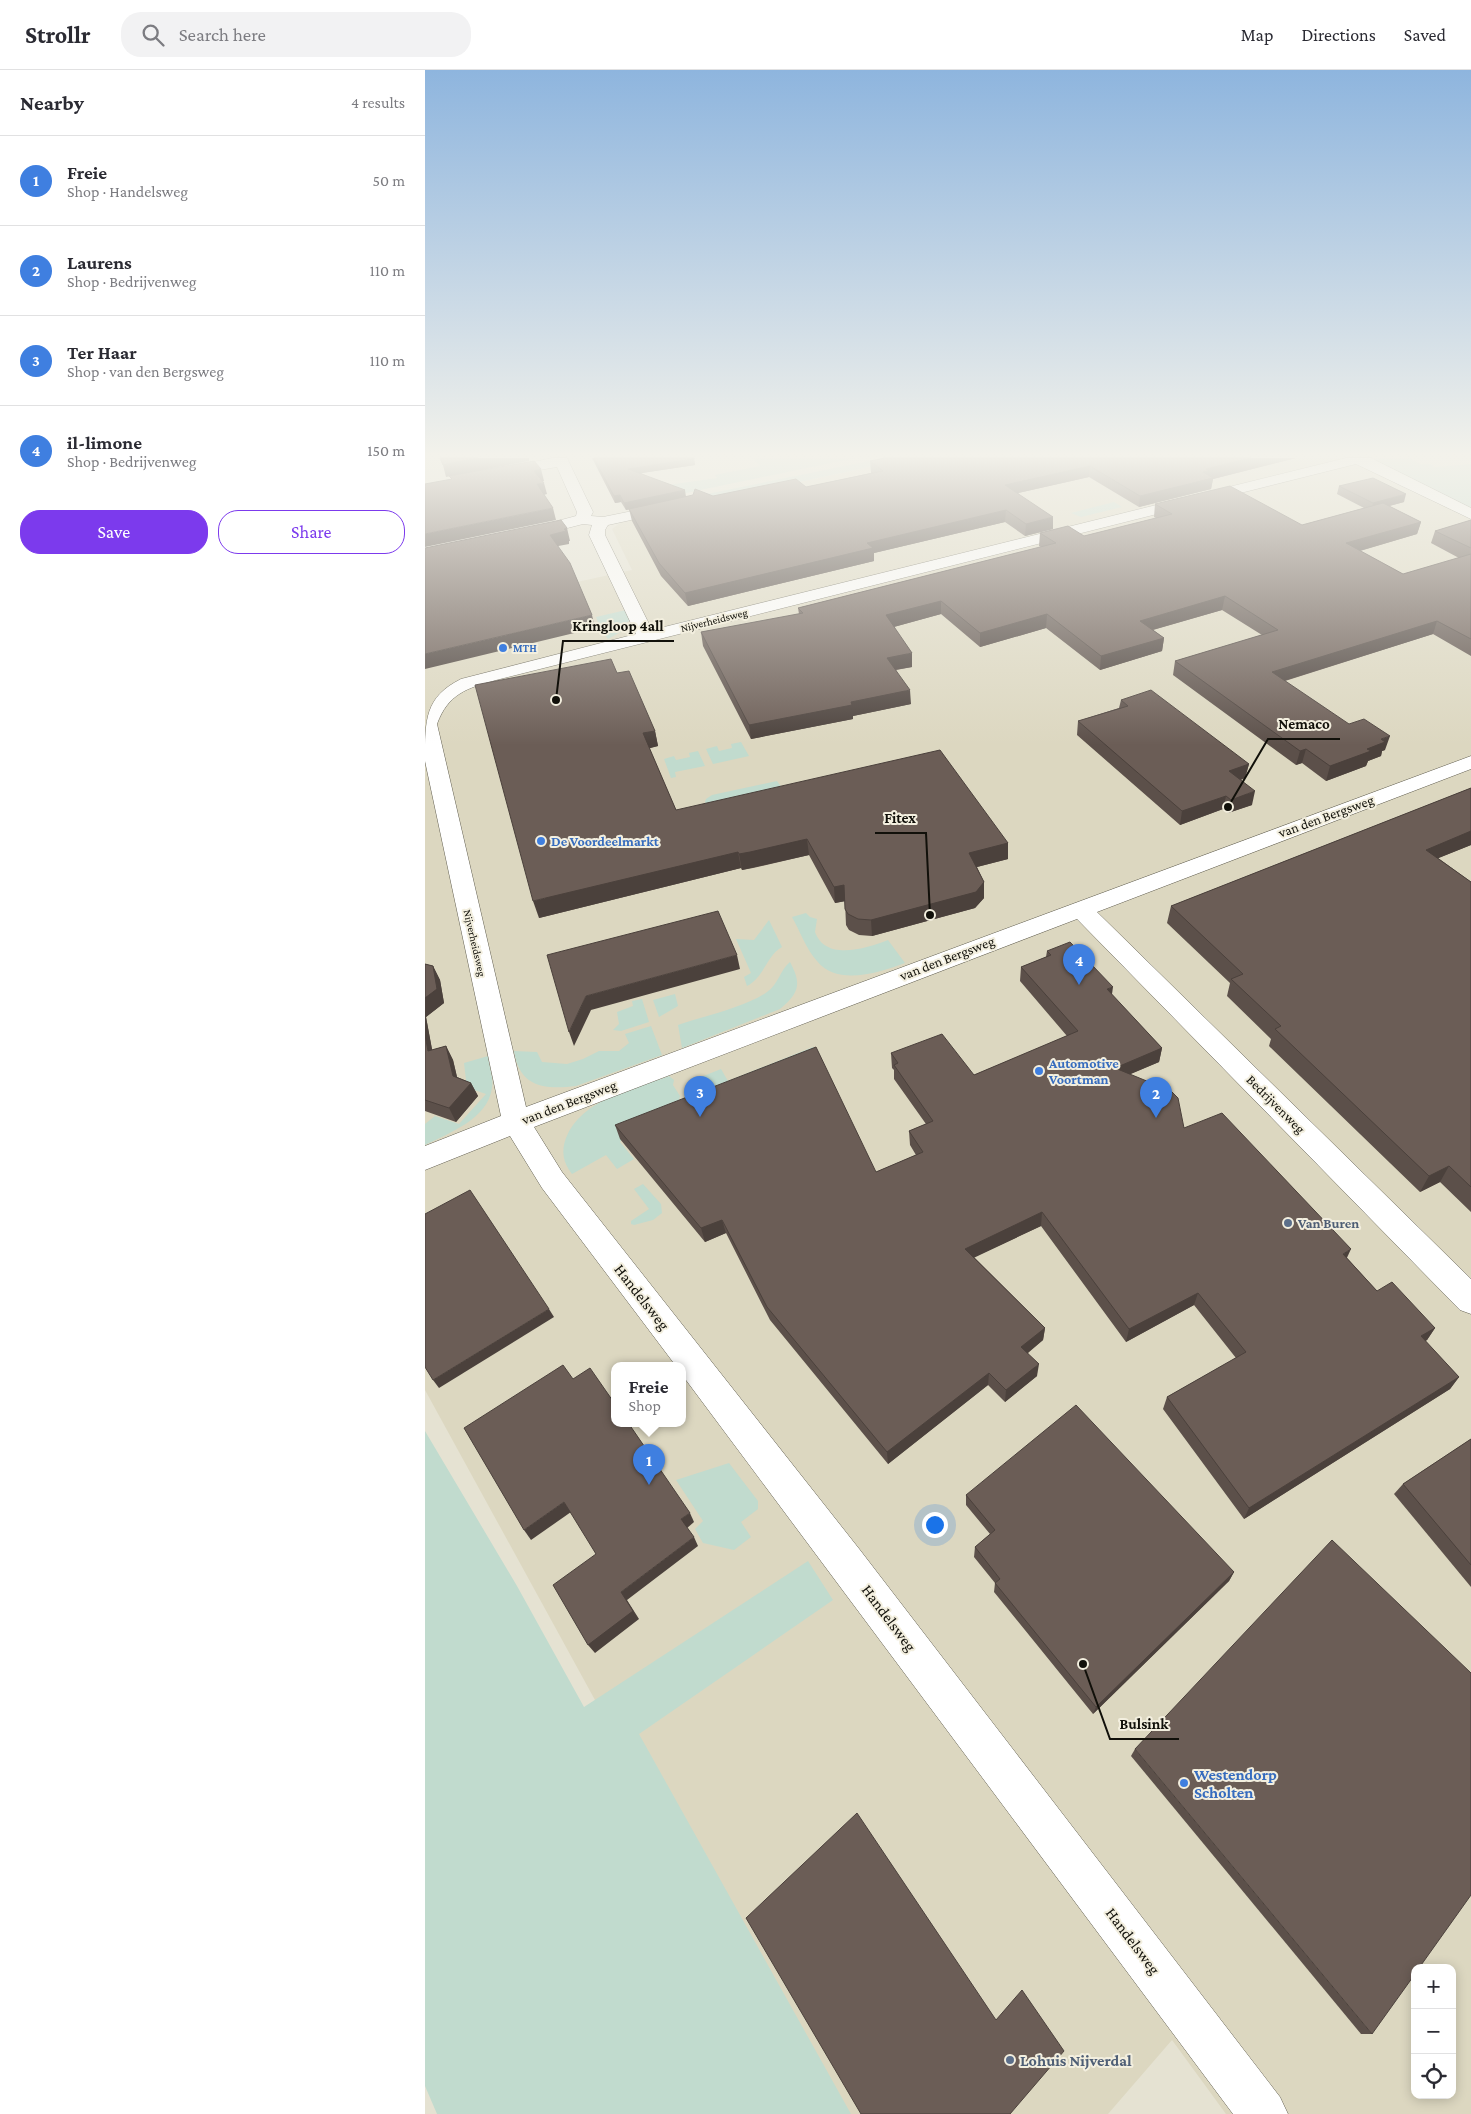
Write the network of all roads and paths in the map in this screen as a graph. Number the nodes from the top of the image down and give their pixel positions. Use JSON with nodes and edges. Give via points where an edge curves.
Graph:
{"nodes":[{"id":1,"x":606,"y":553,"type":"edge"},
{"id":2,"x":981,"y":553,"type":"edge"},
{"id":3,"x":646,"y":637,"type":"junction"},
{"id":4,"x":1471,"y":762,"type":"edge"},
{"id":5,"x":1080,"y":908,"type":"junction"},
{"id":6,"x":516,"y":1122,"type":"junction"},
{"id":7,"x":425,"y":1159,"type":"edge"},
{"id":8,"x":1471,"y":1300,"type":"edge"},
{"id":9,"x":1263,"y":2114,"type":"edge"}],
"edges":[{"from":1,"to":3,"type":"street"},
{"from":2,"to":3,"type":"street","name":"Nijverheidsweg"},
{"from":3,"to":6,"type":"street","name":"Nijverheidsweg","via":[[464,684],[445,693],[432,708],[427,724]]},
{"from":4,"to":5,"type":"street","name":"van den Bergsweg"},
{"from":5,"to":6,"type":"street","name":"van den Bergsweg"},
{"from":5,"to":8,"type":"street","name":"Bedrijvenweg"},
{"from":6,"to":7,"type":"street","name":"van den Bergsweg"},
{"from":6,"to":9,"type":"street","name":"Handelsweg","via":[[552,1180],[853,1571]]}]}
